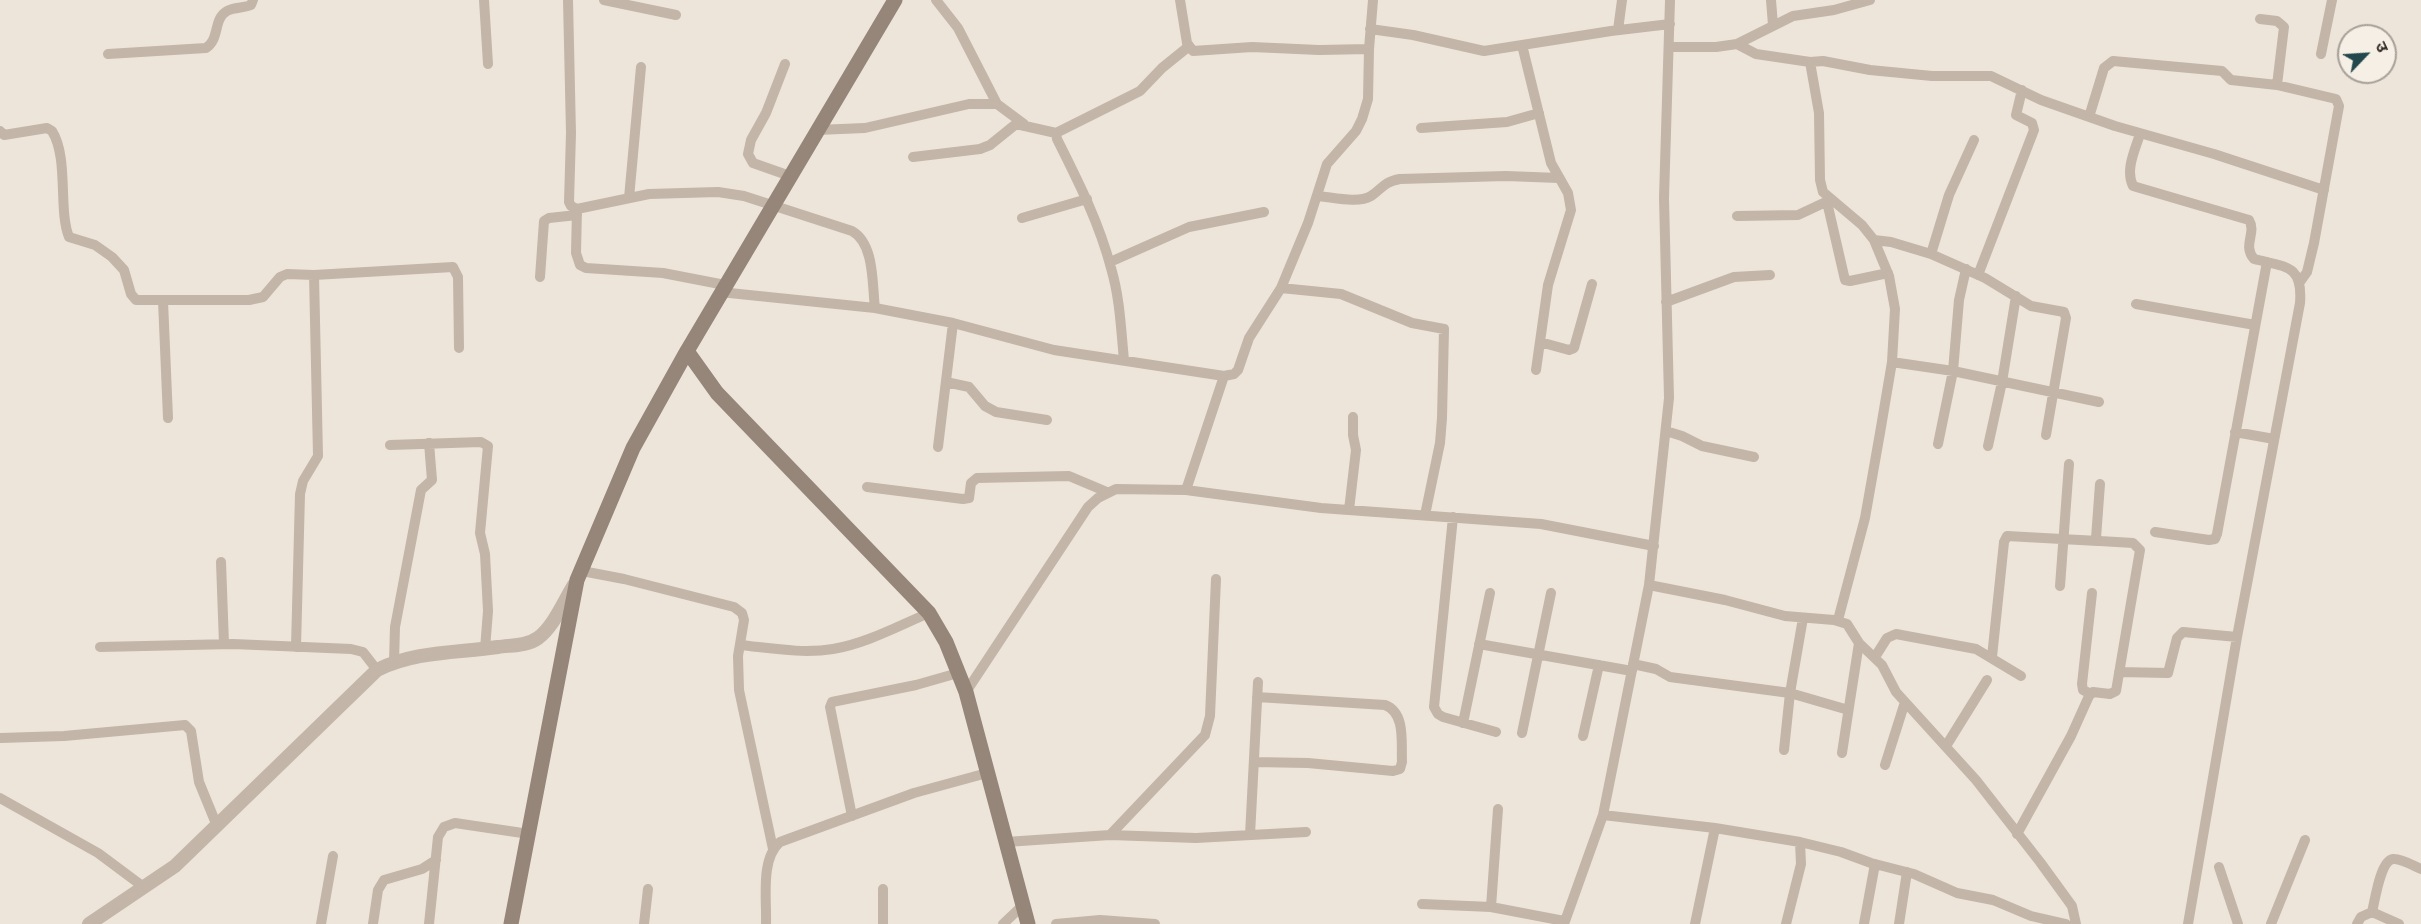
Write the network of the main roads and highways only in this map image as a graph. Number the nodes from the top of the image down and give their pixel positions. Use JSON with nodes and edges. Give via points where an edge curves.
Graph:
{"nodes":[{"id":1,"x":896,"y":0,"type":"edge"},
{"id":2,"x":687,"y":351,"type":"junction"},
{"id":3,"x":512,"y":924,"type":"edge"},
{"id":4,"x":1028,"y":924,"type":"edge"}],
"edges":[{"from":1,"to":2,"type":"main road"},
{"from":2,"to":3,"type":"main road","via":[[633,448],[580,575]]},
{"from":2,"to":4,"type":"main road","via":[[717,393],[929,613],[946,642],[966,692]]}]}
